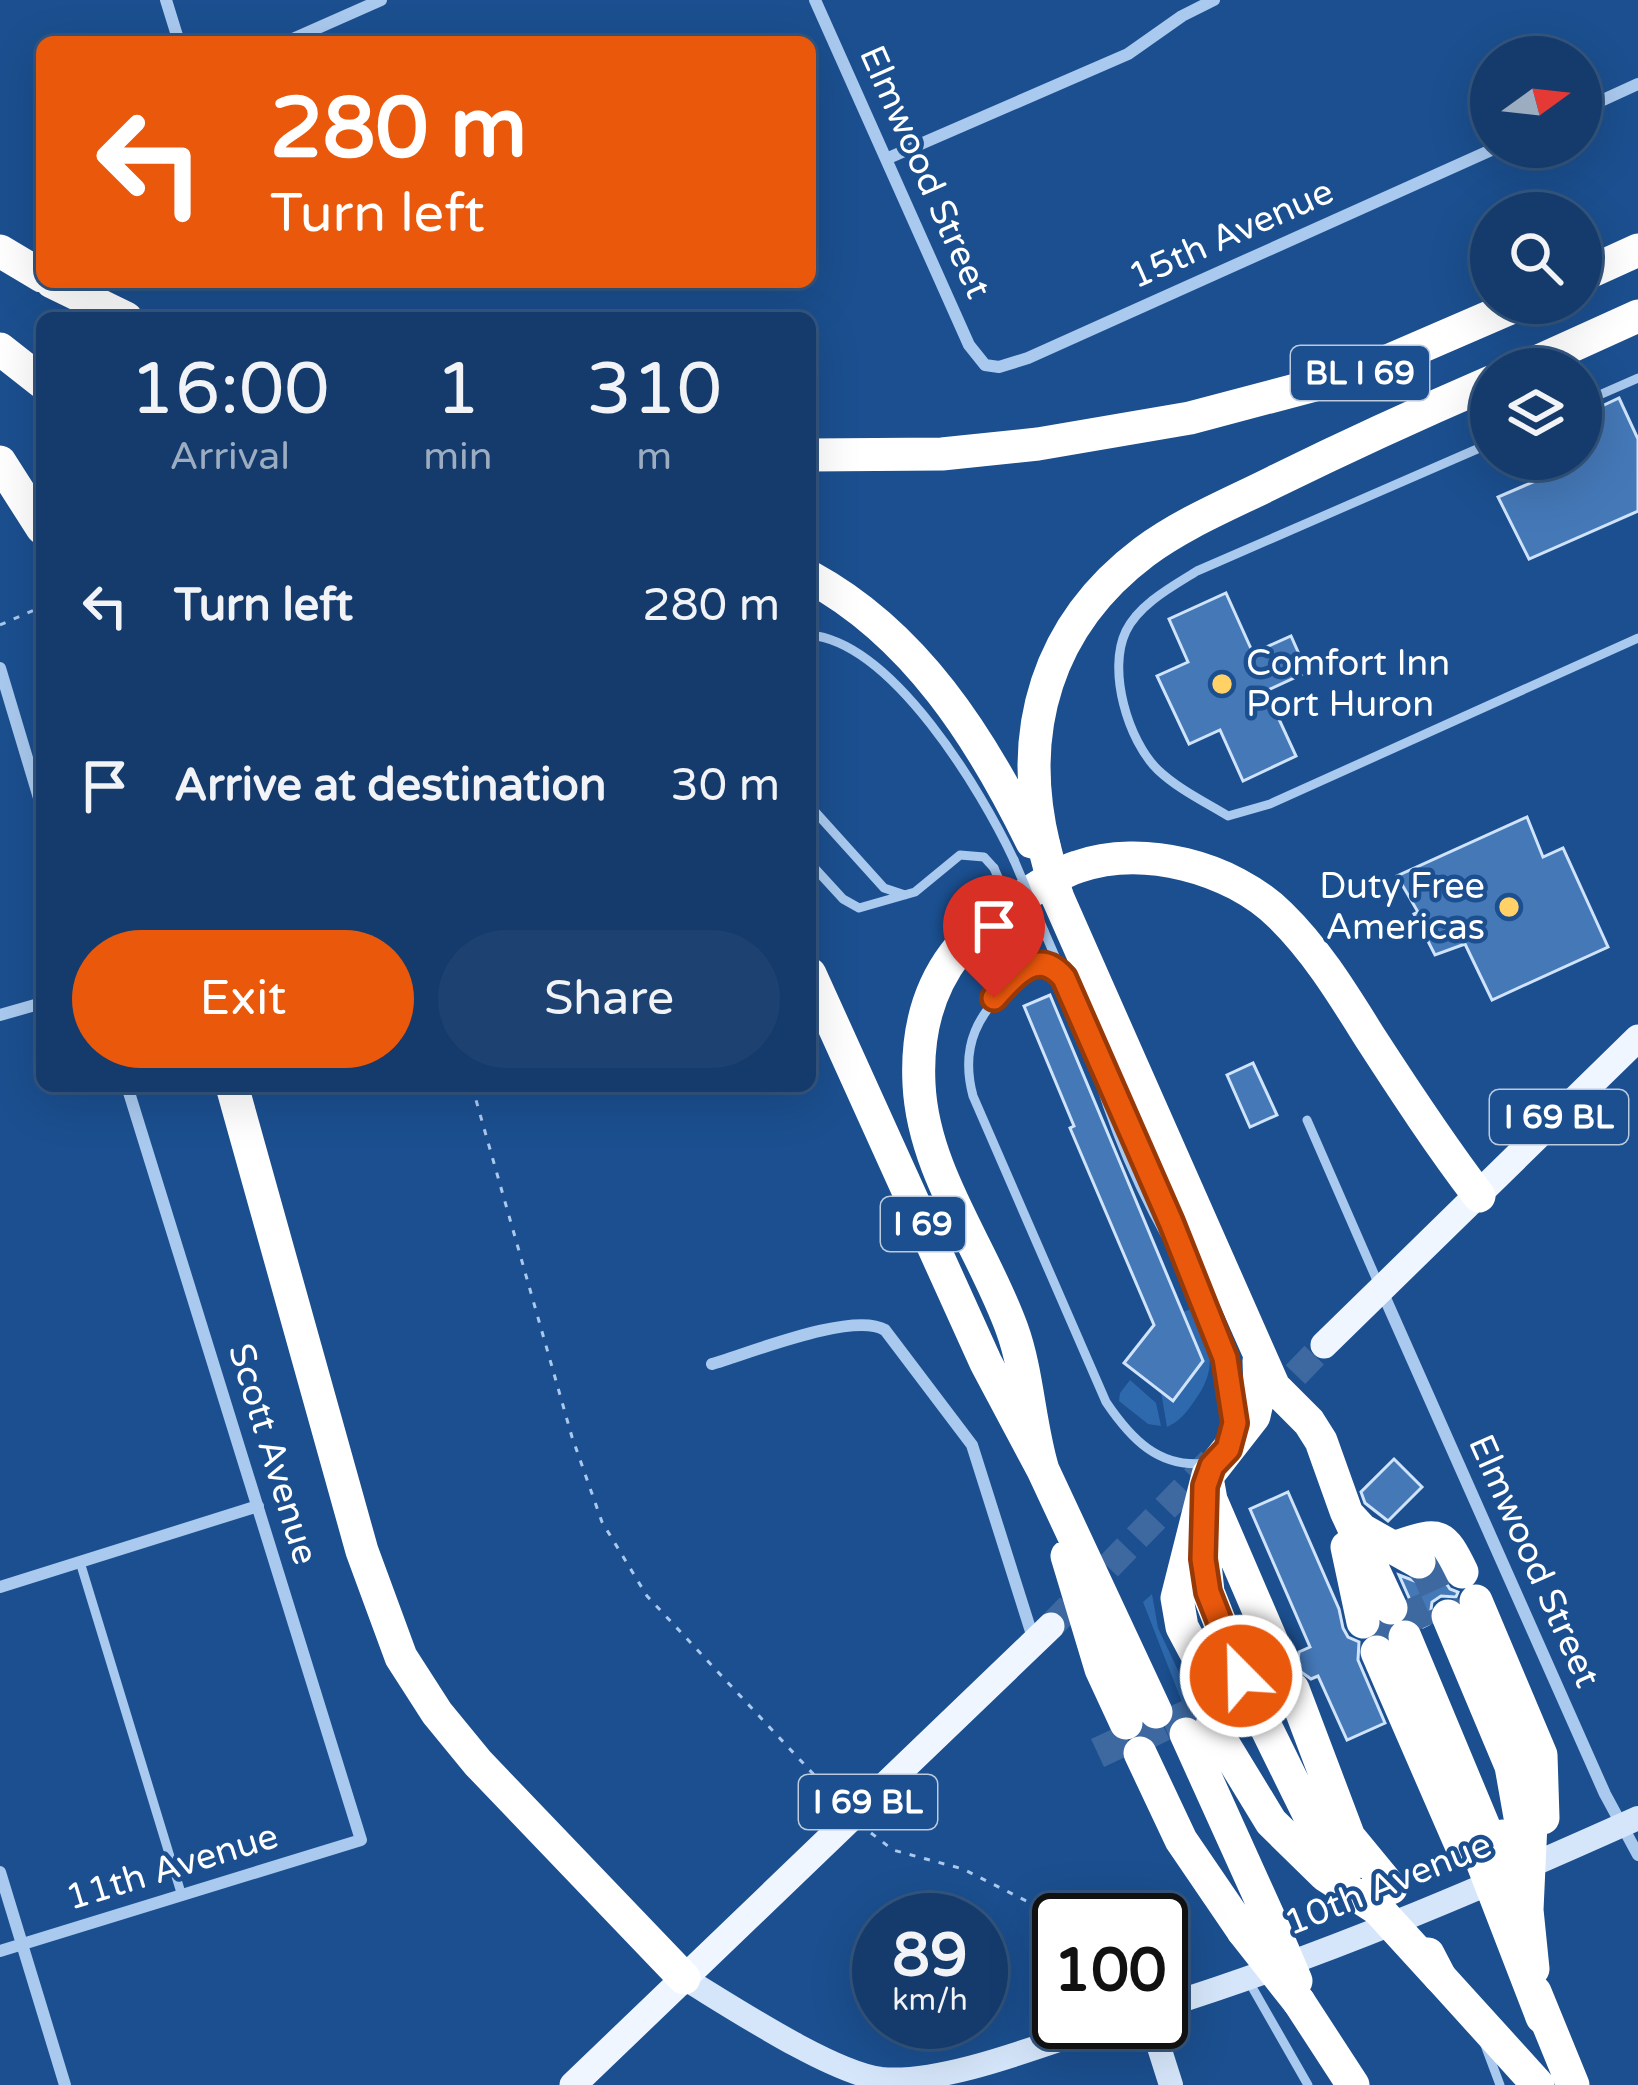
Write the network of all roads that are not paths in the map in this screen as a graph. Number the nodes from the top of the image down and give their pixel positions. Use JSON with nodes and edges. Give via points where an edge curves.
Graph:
{"nodes":[{"id":1,"x":166,"y":0,"type":"edge"},
{"id":2,"x":381,"y":0,"type":"edge"},
{"id":3,"x":815,"y":0,"type":"edge"},
{"id":4,"x":1214,"y":0,"type":"edge"},
{"id":5,"x":177,"y":36,"type":"edge"},
{"id":6,"x":300,"y":36,"type":"edge"},
{"id":7,"x":1638,"y":84,"type":"edge"},
{"id":8,"x":1602,"y":100,"type":"edge"},
{"id":9,"x":886,"y":159,"type":"junction"},
{"id":10,"x":1470,"y":160,"type":"edge"},
{"id":11,"x":1638,"y":250,"type":"edge"},
{"id":12,"x":0,"y":251,"type":"edge"},
{"id":13,"x":1602,"y":266,"type":"edge"},
{"id":14,"x":36,"y":272,"type":"edge"},
{"id":15,"x":64,"y":288,"type":"edge"},
{"id":16,"x":114,"y":312,"type":"edge"},
{"id":17,"x":1638,"y":316,"type":"edge"},
{"id":18,"x":1473,"y":324,"type":"edge"},
{"id":19,"x":1567,"y":348,"type":"edge"},
{"id":20,"x":0,"y":349,"type":"edge"},
{"id":21,"x":985,"y":365,"type":"joint"},
{"id":22,"x":36,"y":377,"type":"edge"},
{"id":23,"x":1638,"y":378,"type":"edge"},
{"id":24,"x":1470,"y":391,"type":"edge"},
{"id":25,"x":1602,"y":394,"type":"edge"},
{"id":26,"x":1470,"y":452,"type":"edge"},
{"id":27,"x":816,"y":455,"type":"edge"},
{"id":28,"x":0,"y":462,"type":"edge"},
{"id":29,"x":36,"y":519,"type":"edge"},
{"id":30,"x":816,"y":581,"type":"edge"},
{"id":31,"x":816,"y":637,"type":"edge"},
{"id":32,"x":1638,"y":638,"type":"edge"},
{"id":33,"x":0,"y":668,"type":"edge"},
{"id":34,"x":36,"y":788,"type":"edge"},
{"id":35,"x":816,"y":813,"type":"edge"},
{"id":36,"x":1031,"y":852,"type":"junction"},
{"id":37,"x":816,"y":870,"type":"edge"},
{"id":38,"x":906,"y":895,"type":"junction"},
{"id":39,"x":1056,"y":915,"type":"junction"},
{"id":40,"x":1016,"y":973,"type":"junction"},
{"id":41,"x":1064,"y":978,"type":"junction"},
{"id":42,"x":816,"y":987,"type":"edge"},
{"id":43,"x":36,"y":1005,"type":"edge"},
{"id":44,"x":0,"y":1016,"type":"edge"},
{"id":45,"x":1638,"y":1038,"type":"edge"},
{"id":46,"x":129,"y":1092,"type":"edge"},
{"id":47,"x":234,"y":1092,"type":"edge"},
{"id":48,"x":1307,"y":1120,"type":"dead end"},
{"id":49,"x":1479,"y":1196,"type":"junction"},
{"id":50,"x":1381,"y":1288,"type":"junction"},
{"id":51,"x":1255,"y":1341,"type":"junction"},
{"id":52,"x":1324,"y":1345,"type":"tunnel mouth"},
{"id":53,"x":712,"y":1364,"type":"dead end"},
{"id":54,"x":1212,"y":1477,"type":"junction"},
{"id":55,"x":1054,"y":1494,"type":"junction"},
{"id":56,"x":258,"y":1506,"type":"junction"},
{"id":57,"x":80,"y":1562,"type":"junction"},
{"id":58,"x":0,"y":1587,"type":"edge"},
{"id":59,"x":1403,"y":1588,"type":"junction"},
{"id":60,"x":1042,"y":1634,"type":"joint"},
{"id":61,"x":1196,"y":1712,"type":"junction"},
{"id":62,"x":1631,"y":1821,"type":"edge"},
{"id":63,"x":1505,"y":1834,"type":"junction"},
{"id":64,"x":362,"y":1840,"type":"joint"},
{"id":65,"x":1638,"y":1855,"type":"edge"},
{"id":66,"x":0,"y":1872,"type":"edge"},
{"id":67,"x":1371,"y":1893,"type":"junction"},
{"id":68,"x":182,"y":1896,"type":"junction"},
{"id":69,"x":1522,"y":1918,"type":"junction"},
{"id":70,"x":1257,"y":1927,"type":"junction"},
{"id":71,"x":23,"y":1945,"type":"junction"},
{"id":72,"x":0,"y":1952,"type":"edge"},
{"id":73,"x":1438,"y":1972,"type":"junction"},
{"id":74,"x":684,"y":1978,"type":"junction"},
{"id":75,"x":1248,"y":1980,"type":"junction"},
{"id":76,"x":1188,"y":1999,"type":"edge"},
{"id":77,"x":1322,"y":2040,"type":"junction"},
{"id":78,"x":1032,"y":2046,"type":"edge"},
{"id":79,"x":1160,"y":2049,"type":"edge"},
{"id":80,"x":837,"y":2076,"type":"edge"},
{"id":81,"x":64,"y":2085,"type":"edge"},
{"id":82,"x":573,"y":2085,"type":"edge"},
{"id":83,"x":1171,"y":2085,"type":"edge"},
{"id":84,"x":1308,"y":2085,"type":"edge"},
{"id":85,"x":1353,"y":2085,"type":"edge"},
{"id":86,"x":1500,"y":2085,"type":"edge"},
{"id":87,"x":1538,"y":2085,"type":"edge"},
{"id":88,"x":1573,"y":2085,"type":"edge"}],
"edges":[{"from":1,"to":5,"type":"street"},
{"from":2,"to":6,"type":"street"},
{"from":3,"to":9,"type":"street","name":"Elmwood Street"},
{"from":4,"to":9,"type":"street","via":[[1128,54]]},
{"from":7,"to":8,"type":"street"},
{"from":9,"to":21,"type":"street","name":"Elmwood Street"},
{"from":10,"to":21,"type":"street","name":"15th Avenue","via":[[1028,358]]},
{"from":11,"to":13,"type":"highway"},
{"from":12,"to":14,"type":"highway"},
{"from":15,"to":16,"type":"highway"},
{"from":17,"to":19,"type":"highway"},
{"from":18,"to":27,"type":"highway","number":"BL I 69","via":[[1360,373],[1190,418],[942,454]]},
{"from":20,"to":22,"type":"highway"},
{"from":23,"to":25,"type":"lane"},
{"from":24,"to":36,"type":"highway","via":[[1180,529],[1094,599],[1058,657],[1038,711]]},
{"from":26,"to":32,"type":"lane","via":[[1197,571],[1156,597],[1126,631],[1119,672],[1124,714],[1156,768],[1228,816]]},
{"from":28,"to":29,"type":"highway"},
{"from":30,"to":36,"type":"highway","number":"I 69","via":[[862,611],[944,692],[1004,785]]},
{"from":31,"to":36,"type":"lane","via":[[844,644],[921,712]]},
{"from":33,"to":34,"type":"street"},
{"from":35,"to":38,"type":"lane","via":[[884,888]]},
{"from":36,"to":39,"type":"highway","number":"I 69","bridge":true},
{"from":37,"to":38,"type":"lane","via":[[860,908]]},
{"from":38,"to":40,"type":"lane","bridge":true,"via":[[960,855],[977,854],[994,868],[1027,945]]},
{"from":39,"to":41,"type":"lane"},
{"from":39,"to":51,"type":"highway","number":"I 69"},
{"from":40,"to":41,"type":"lane","via":[[1041,964]]},
{"from":40,"to":54,"type":"lane","via":[[974,1030],[973,1096],[1106,1402],[1154,1454],[1199,1464]]},
{"from":41,"to":54,"type":"lane","via":[[1118,1132],[1195,1286],[1228,1373],[1235,1423]]},
{"from":42,"to":55,"type":"highway","number":"I 69"},
{"from":43,"to":44,"type":"street"},
{"from":45,"to":49,"type":"main road","number":"I 69 BL"},
{"from":46,"to":56,"type":"street","name":"Scott Avenue"},
{"from":47,"to":74,"type":"highway","via":[[362,1551],[401,1657],[478,1763]]},
{"from":48,"to":50,"type":"lane"},
{"from":49,"to":50,"type":"main road","number":"I 69 BL"},
{"from":49,"to":55,"type":"highway","via":[[1302,939],[1233,883],[1183,865],[1102,860],[1060,874],[984,921],[944,970],[928,1009],[919,1091],[934,1156],[1015,1335]]},
{"from":50,"to":52,"type":"main road","number":"I 69 BL"},
{"from":50,"to":62,"type":"street","name":"Elmwood Street","via":[[1605,1793]]},
{"from":51,"to":54,"type":"highway","number":"I 69","via":[[1254,1416]]},
{"from":51,"to":59,"type":"highway","number":"I 69","via":[[1281,1397],[1315,1430],[1333,1477]]},
{"from":53,"to":60,"type":"street","via":[[846,1326],[871,1324],[892,1337],[972,1444]]},
{"from":54,"to":61,"type":"highway","number":"I 69"},
{"from":54,"to":61,"type":"highway","number":"I 69","via":[[1177,1598]]},
{"from":55,"to":61,"type":"highway","number":"I 69"},
{"from":55,"to":61,"type":"highway","via":[[1074,1632]]},
{"from":56,"to":57,"type":"street"},
{"from":56,"to":64,"type":"street","name":"Scott Avenue"},
{"from":57,"to":58,"type":"street"},
{"from":57,"to":68,"type":"lane"},
{"from":59,"to":63,"type":"highway","number":"I 69"},
{"from":59,"to":63,"type":"highway","number":"I 69","via":[[1501,1782]]},
{"from":59,"to":63,"type":"highway","number":"I 69","via":[[1541,1754]]},
{"from":60,"to":74,"type":"main road","number":"I 69 BL"},
{"from":61,"to":67,"type":"highway","number":"I 69"},
{"from":61,"to":67,"type":"highway","number":"I 69","via":[[1349,1837]]},
{"from":61,"to":67,"type":"highway","number":"I 69","via":[[1271,1822],[1325,1875]]},
{"from":61,"to":70,"type":"highway","number":"I 69"},
{"from":61,"to":70,"type":"highway","via":[[1180,1840]]},
{"from":62,"to":65,"type":"street","name":"Elmwood Street"},
{"from":62,"to":75,"type":"street","name":"10th Avenue"},
{"from":63,"to":69,"type":"highway","number":"I 69","bridge":true},
{"from":63,"to":69,"type":"highway","number":"I 69","bridge":true},
{"from":64,"to":68,"type":"street","name":"11th Avenue"},
{"from":66,"to":71,"type":"street"},
{"from":67,"to":73,"type":"highway","number":"I 69","via":[[1409,1913]]},
{"from":68,"to":71,"type":"street","name":"11th Avenue"},
{"from":69,"to":88,"type":"highway","number":"I 69","bridge":true,"via":[[1539,2006]]},
{"from":70,"to":77,"type":"highway","bridge":true},
{"from":70,"to":77,"type":"highway","number":"I 69","bridge":true},
{"from":71,"to":72,"type":"street","name":"11th Avenue"},
{"from":71,"to":81,"type":"street"},
{"from":73,"to":86,"type":"lane","via":[[1475,2026]]},
{"from":73,"to":87,"type":"highway"},
{"from":74,"to":80,"type":"street"},
{"from":74,"to":82,"type":"main road","number":"I 69 BL"},
{"from":75,"to":76,"type":"street","name":"10th Avenue"},
{"from":75,"to":84,"type":"lane"},
{"from":77,"to":85,"type":"highway","number":"I 69"},
{"from":78,"to":80,"type":"street","via":[[927,2078]]},
{"from":79,"to":83,"type":"street"}]}
